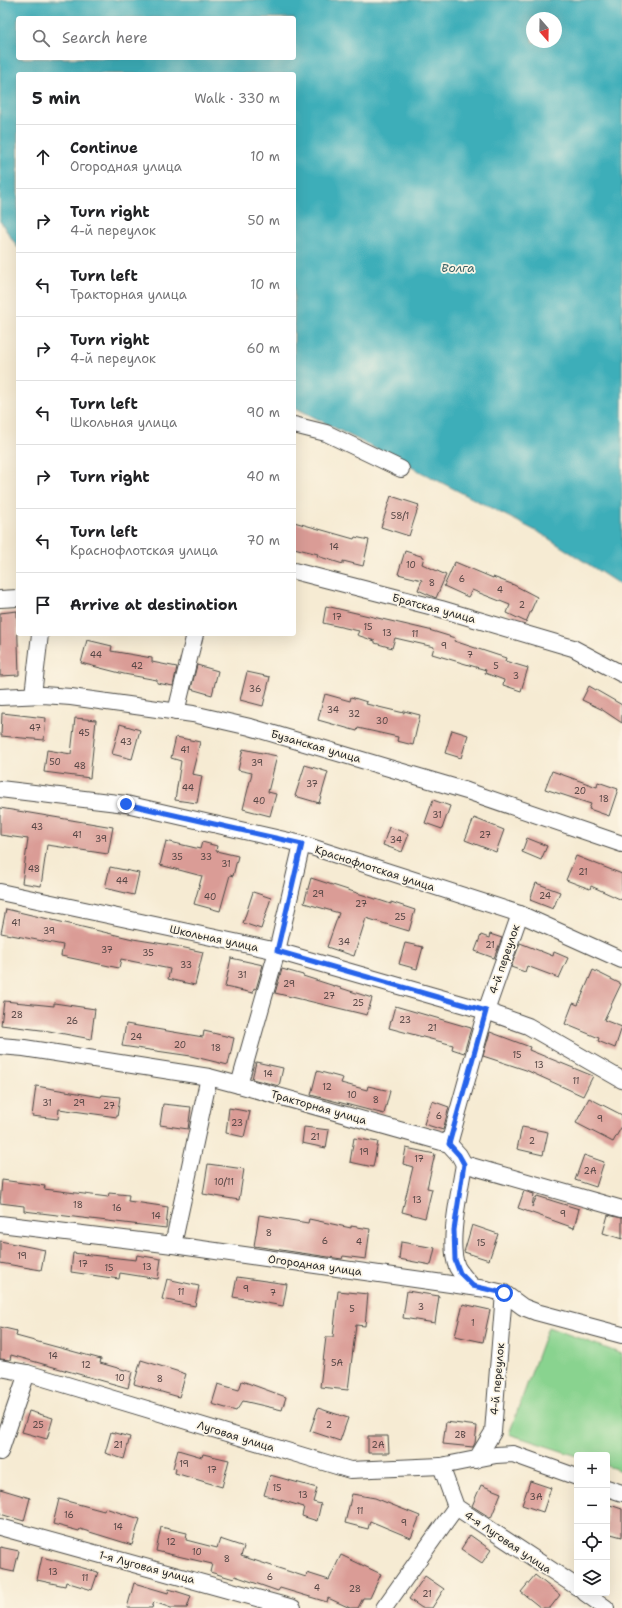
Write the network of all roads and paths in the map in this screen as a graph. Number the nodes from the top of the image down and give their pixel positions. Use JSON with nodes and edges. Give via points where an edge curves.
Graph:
{"nodes":[{"id":1,"x":296,"y":426,"type":"edge"},
{"id":2,"x":401,"y":469,"type":"dead end"},
{"id":3,"x":296,"y":572,"type":"edge"},
{"id":4,"x":16,"y":598,"type":"edge"},
{"id":5,"x":0,"y":599,"type":"edge"},
{"id":6,"x":40,"y":636,"type":"edge"},
{"id":7,"x":195,"y":636,"type":"edge"},
{"id":8,"x":622,"y":674,"type":"edge"},
{"id":9,"x":33,"y":694,"type":"junction"},
{"id":10,"x":0,"y":696,"type":"edge"},
{"id":11,"x":176,"y":712,"type":"junction"},
{"id":12,"x":0,"y":789,"type":"edge"},
{"id":13,"x":302,"y":844,"type":"junction"},
{"id":14,"x":622,"y":844,"type":"edge"},
{"id":15,"x":0,"y":892,"type":"edge"},
{"id":16,"x":520,"y":914,"type":"junction"},
{"id":17,"x":277,"y":951,"type":"junction"},
{"id":18,"x":622,"y":960,"type":"edge"},
{"id":19,"x":486,"y":1011,"type":"junction"},
{"id":20,"x":0,"y":1046,"type":"edge"},
{"id":21,"x":209,"y":1078,"type":"junction"},
{"id":22,"x":622,"y":1080,"type":"edge"},
{"id":23,"x":239,"y":1085,"type":"junction"},
{"id":24,"x":449,"y":1144,"type":"junction"},
{"id":25,"x":464,"y":1164,"type":"junction"},
{"id":26,"x":622,"y":1209,"type":"edge"},
{"id":27,"x":0,"y":1224,"type":"edge"},
{"id":28,"x":173,"y":1245,"type":"junction"},
{"id":29,"x":473,"y":1286,"type":"junction"},
{"id":30,"x":504,"y":1293,"type":"junction"},
{"id":31,"x":622,"y":1335,"type":"edge"},
{"id":32,"x":0,"y":1368,"type":"edge"},
{"id":33,"x":27,"y":1373,"type":"junction"},
{"id":34,"x":0,"y":1452,"type":"edge"},
{"id":35,"x":476,"y":1460,"type":"junction"},
{"id":36,"x":442,"y":1466,"type":"junction"},
{"id":37,"x":574,"y":1476,"type":"edge"},
{"id":38,"x":610,"y":1489,"type":"edge"},
{"id":39,"x":622,"y":1493,"type":"edge"},
{"id":40,"x":456,"y":1507,"type":"junction"},
{"id":41,"x":0,"y":1527,"type":"edge"},
{"id":42,"x":574,"y":1585,"type":"edge"},
{"id":43,"x":588,"y":1600,"type":"edge"},
{"id":44,"x":293,"y":1608,"type":"edge"},
{"id":45,"x":384,"y":1608,"type":"edge"},
{"id":46,"x":606,"y":1608,"type":"edge"}],
"edges":[{"from":1,"to":2,"type":"street","via":[[326,433]]},
{"from":3,"to":8,"type":"street","name":"Братская улица","via":[[441,609],[573,648]]},
{"from":4,"to":5,"type":"street"},
{"from":6,"to":9,"type":"street"},
{"from":7,"to":11,"type":"street"},
{"from":9,"to":10,"type":"street","name":"Бузанская улица"},
{"from":9,"to":11,"type":"street","name":"Бузанская улица"},
{"from":11,"to":14,"type":"street","name":"Бузанская улица","via":[[250,727],[467,790]]},
{"from":12,"to":13,"type":"street","name":"Краснофлотская улица","via":[[126,804]]},
{"from":13,"to":16,"type":"street","name":"Краснофлотская улица"},
{"from":13,"to":17,"type":"street"},
{"from":15,"to":17,"type":"street","name":"Школьная улица"},
{"from":16,"to":18,"type":"street","name":"Краснофлотская улица"},
{"from":16,"to":19,"type":"street","name":"4-й переулок"},
{"from":17,"to":19,"type":"street","name":"Школьная улица"},
{"from":17,"to":23,"type":"street"},
{"from":19,"to":22,"type":"street","name":"Школьная улица","via":[[528,1026]]},
{"from":19,"to":24,"type":"street","name":"4-й переулок"},
{"from":20,"to":21,"type":"street","name":"Тракторная улица"},
{"from":21,"to":23,"type":"street","name":"Тракторная улица"},
{"from":21,"to":28,"type":"street"},
{"from":23,"to":24,"type":"street","name":"Тракторная улица"},
{"from":24,"to":25,"type":"street"},
{"from":25,"to":26,"type":"street"},
{"from":25,"to":29,"type":"street","via":[[454,1230],[455,1260],[460,1273]]},
{"from":27,"to":28,"type":"street","name":"Огородная улица"},
{"from":28,"to":29,"type":"street","name":"Огородная улица"},
{"from":29,"to":30,"type":"street","name":"Огородная улица"},
{"from":30,"to":31,"type":"street","name":"Огородная улица","via":[[523,1307],[536,1312]]},
{"from":30,"to":35,"type":"street","name":"4-й переулок","via":[[492,1432]]},
{"from":32,"to":33,"type":"street","name":"Луговая улица"},
{"from":33,"to":34,"type":"street"},
{"from":33,"to":36,"type":"street","name":"Луговая улица","via":[[350,1470]]},
{"from":35,"to":36,"type":"street","name":"Луговая улица"},
{"from":35,"to":37,"type":"street","name":"Луговая улица","via":[[514,1454]]},
{"from":36,"to":40,"type":"street","name":"4-я Луговая улица"},
{"from":38,"to":39,"type":"street"},
{"from":40,"to":42,"type":"street","name":"4-я Луговая улица"},
{"from":40,"to":45,"type":"street"},
{"from":41,"to":44,"type":"street","name":"1-я Луговая улица"},
{"from":43,"to":46,"type":"street"}]}
